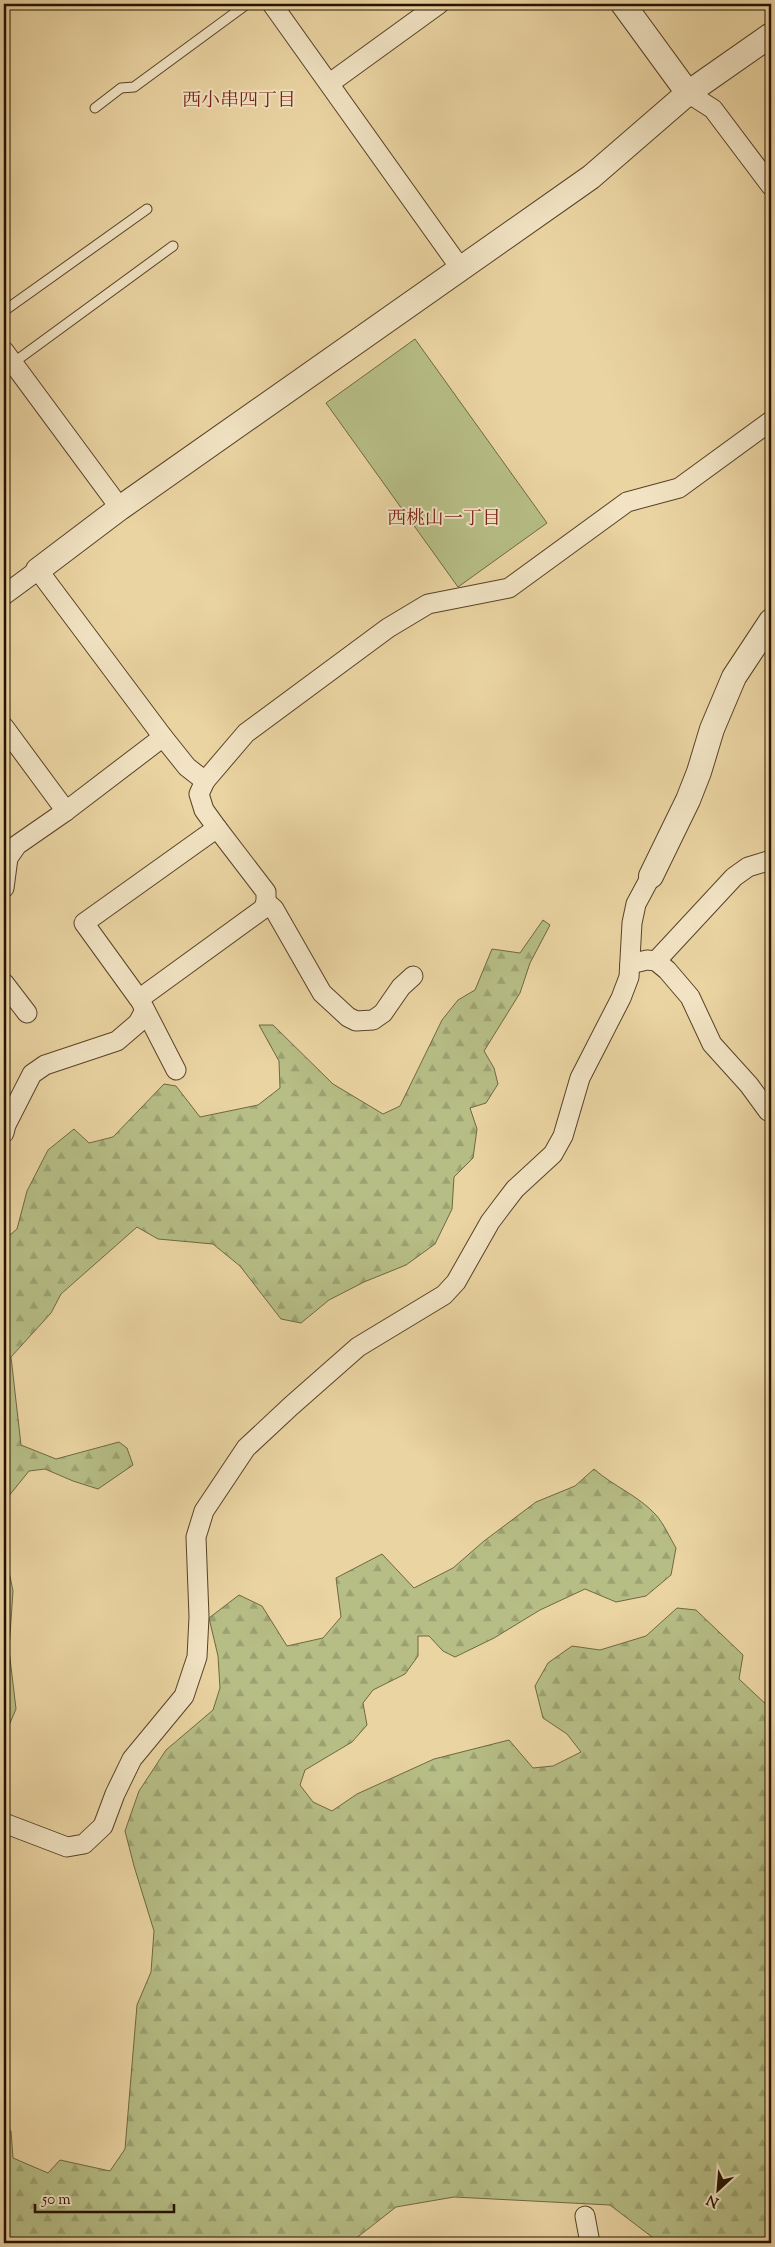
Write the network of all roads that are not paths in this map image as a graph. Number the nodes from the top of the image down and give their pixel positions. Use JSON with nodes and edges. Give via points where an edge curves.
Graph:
{"nodes":[{"id":1,"x":247,"y":4,"type":"edge"},
{"id":2,"x":272,"y":4,"type":"edge"},
{"id":3,"x":439,"y":4,"type":"edge"},
{"id":4,"x":624,"y":4,"type":"edge"},
{"id":5,"x":771,"y":35,"type":"edge"},
{"id":6,"x":330,"y":83,"type":"junction"},
{"id":7,"x":688,"y":93,"type":"junction"},
{"id":8,"x":95,"y":108,"type":"dead end"},
{"id":9,"x":771,"y":186,"type":"edge"},
{"id":10,"x":147,"y":209,"type":"dead end"},
{"id":11,"x":173,"y":246,"type":"dead end"},
{"id":12,"x":461,"y":269,"type":"junction"},
{"id":13,"x":4,"y":311,"type":"edge"},
{"id":14,"x":8,"y":357,"type":"edge"},
{"id":15,"x":771,"y":421,"type":"edge"},
{"id":16,"x":120,"y":508,"type":"junction"},
{"id":17,"x":38,"y":570,"type":"junction"},
{"id":18,"x":4,"y":595,"type":"edge"},
{"id":19,"x":771,"y":621,"type":"edge"},
{"id":20,"x":4,"y":727,"type":"edge"},
{"id":21,"x":163,"y":737,"type":"junction"},
{"id":22,"x":205,"y":781,"type":"junction"},
{"id":23,"x":66,"y":811,"type":"junction"},
{"id":24,"x":217,"y":828,"type":"junction"},
{"id":25,"x":771,"y":860,"type":"edge"},
{"id":26,"x":651,"y":876,"type":"joint"},
{"id":27,"x":4,"y":888,"type":"edge"},
{"id":28,"x":266,"y":902,"type":"junction"},
{"id":29,"x":656,"y":961,"type":"junction"},
{"id":30,"x":630,"y":964,"type":"junction"},
{"id":31,"x":413,"y":976,"type":"dead end"},
{"id":32,"x":4,"y":983,"type":"edge"},
{"id":33,"x":142,"y":1004,"type":"junction"},
{"id":34,"x":27,"y":1013,"type":"dead end"},
{"id":35,"x":176,"y":1070,"type":"dead end"},
{"id":36,"x":771,"y":1111,"type":"edge"},
{"id":37,"x":4,"y":1133,"type":"edge"},
{"id":38,"x":6,"y":1828,"type":"edge"},
{"id":39,"x":585,"y":2216,"type":"dead end"},
{"id":40,"x":590,"y":2243,"type":"edge"}],
"edges":[{"from":1,"to":8,"type":"lane","via":[[134,87],[121,88]]},
{"from":2,"to":6,"type":"street"},
{"from":3,"to":6,"type":"street"},
{"from":4,"to":7,"type":"street"},
{"from":5,"to":7,"type":"street"},
{"from":6,"to":12,"type":"street"},
{"from":7,"to":9,"type":"street","via":[[713,109]]},
{"from":7,"to":12,"type":"street","via":[[591,177]]},
{"from":10,"to":13,"type":"lane"},
{"from":11,"to":14,"type":"lane"},
{"from":12,"to":16,"type":"street"},
{"from":14,"to":16,"type":"street"},
{"from":15,"to":22,"type":"street","via":[[679,488],[627,502],[510,588],[428,604],[388,628],[246,733]]},
{"from":16,"to":17,"type":"street"},
{"from":17,"to":18,"type":"street"},
{"from":17,"to":21,"type":"street"},
{"from":19,"to":26,"type":"street","via":[[734,676],[692,791]]},
{"from":20,"to":23,"type":"street"},
{"from":21,"to":22,"type":"street","via":[[187,767]]},
{"from":21,"to":23,"type":"street"},
{"from":22,"to":24,"type":"street","via":[[199,794],[204,810]]},
{"from":23,"to":27,"type":"street","via":[[17,845],[8,858]]},
{"from":24,"to":28,"type":"street","via":[[266,892]]},
{"from":24,"to":33,"type":"street","via":[[84,923]]},
{"from":25,"to":29,"type":"street","via":[[748,867],[734,877]]},
{"from":26,"to":30,"type":"street","via":[[636,904]]},
{"from":28,"to":31,"type":"street","via":[[274,908],[322,993],[348,1017],[356,1021],[373,1020]]},
{"from":28,"to":33,"type":"street","via":[[263,909]]},
{"from":29,"to":30,"type":"street"},
{"from":29,"to":36,"type":"street","via":[[690,996],[712,1044]]},
{"from":30,"to":38,"type":"street","via":[[621,998],[580,1078],[563,1136],[553,1154],[515,1189],[490,1222],[456,1282],[444,1295],[358,1347],[291,1406],[246,1448],[208,1504],[196,1537],[199,1617],[196,1657],[184,1696],[132,1759],[104,1826],[84,1844],[67,1847]]},
{"from":32,"to":34,"type":"street"},
{"from":33,"to":35,"type":"street"},
{"from":33,"to":37,"type":"street","via":[[138,1024],[117,1041],[45,1065],[32,1074]]},
{"from":39,"to":40,"type":"street"}]}
